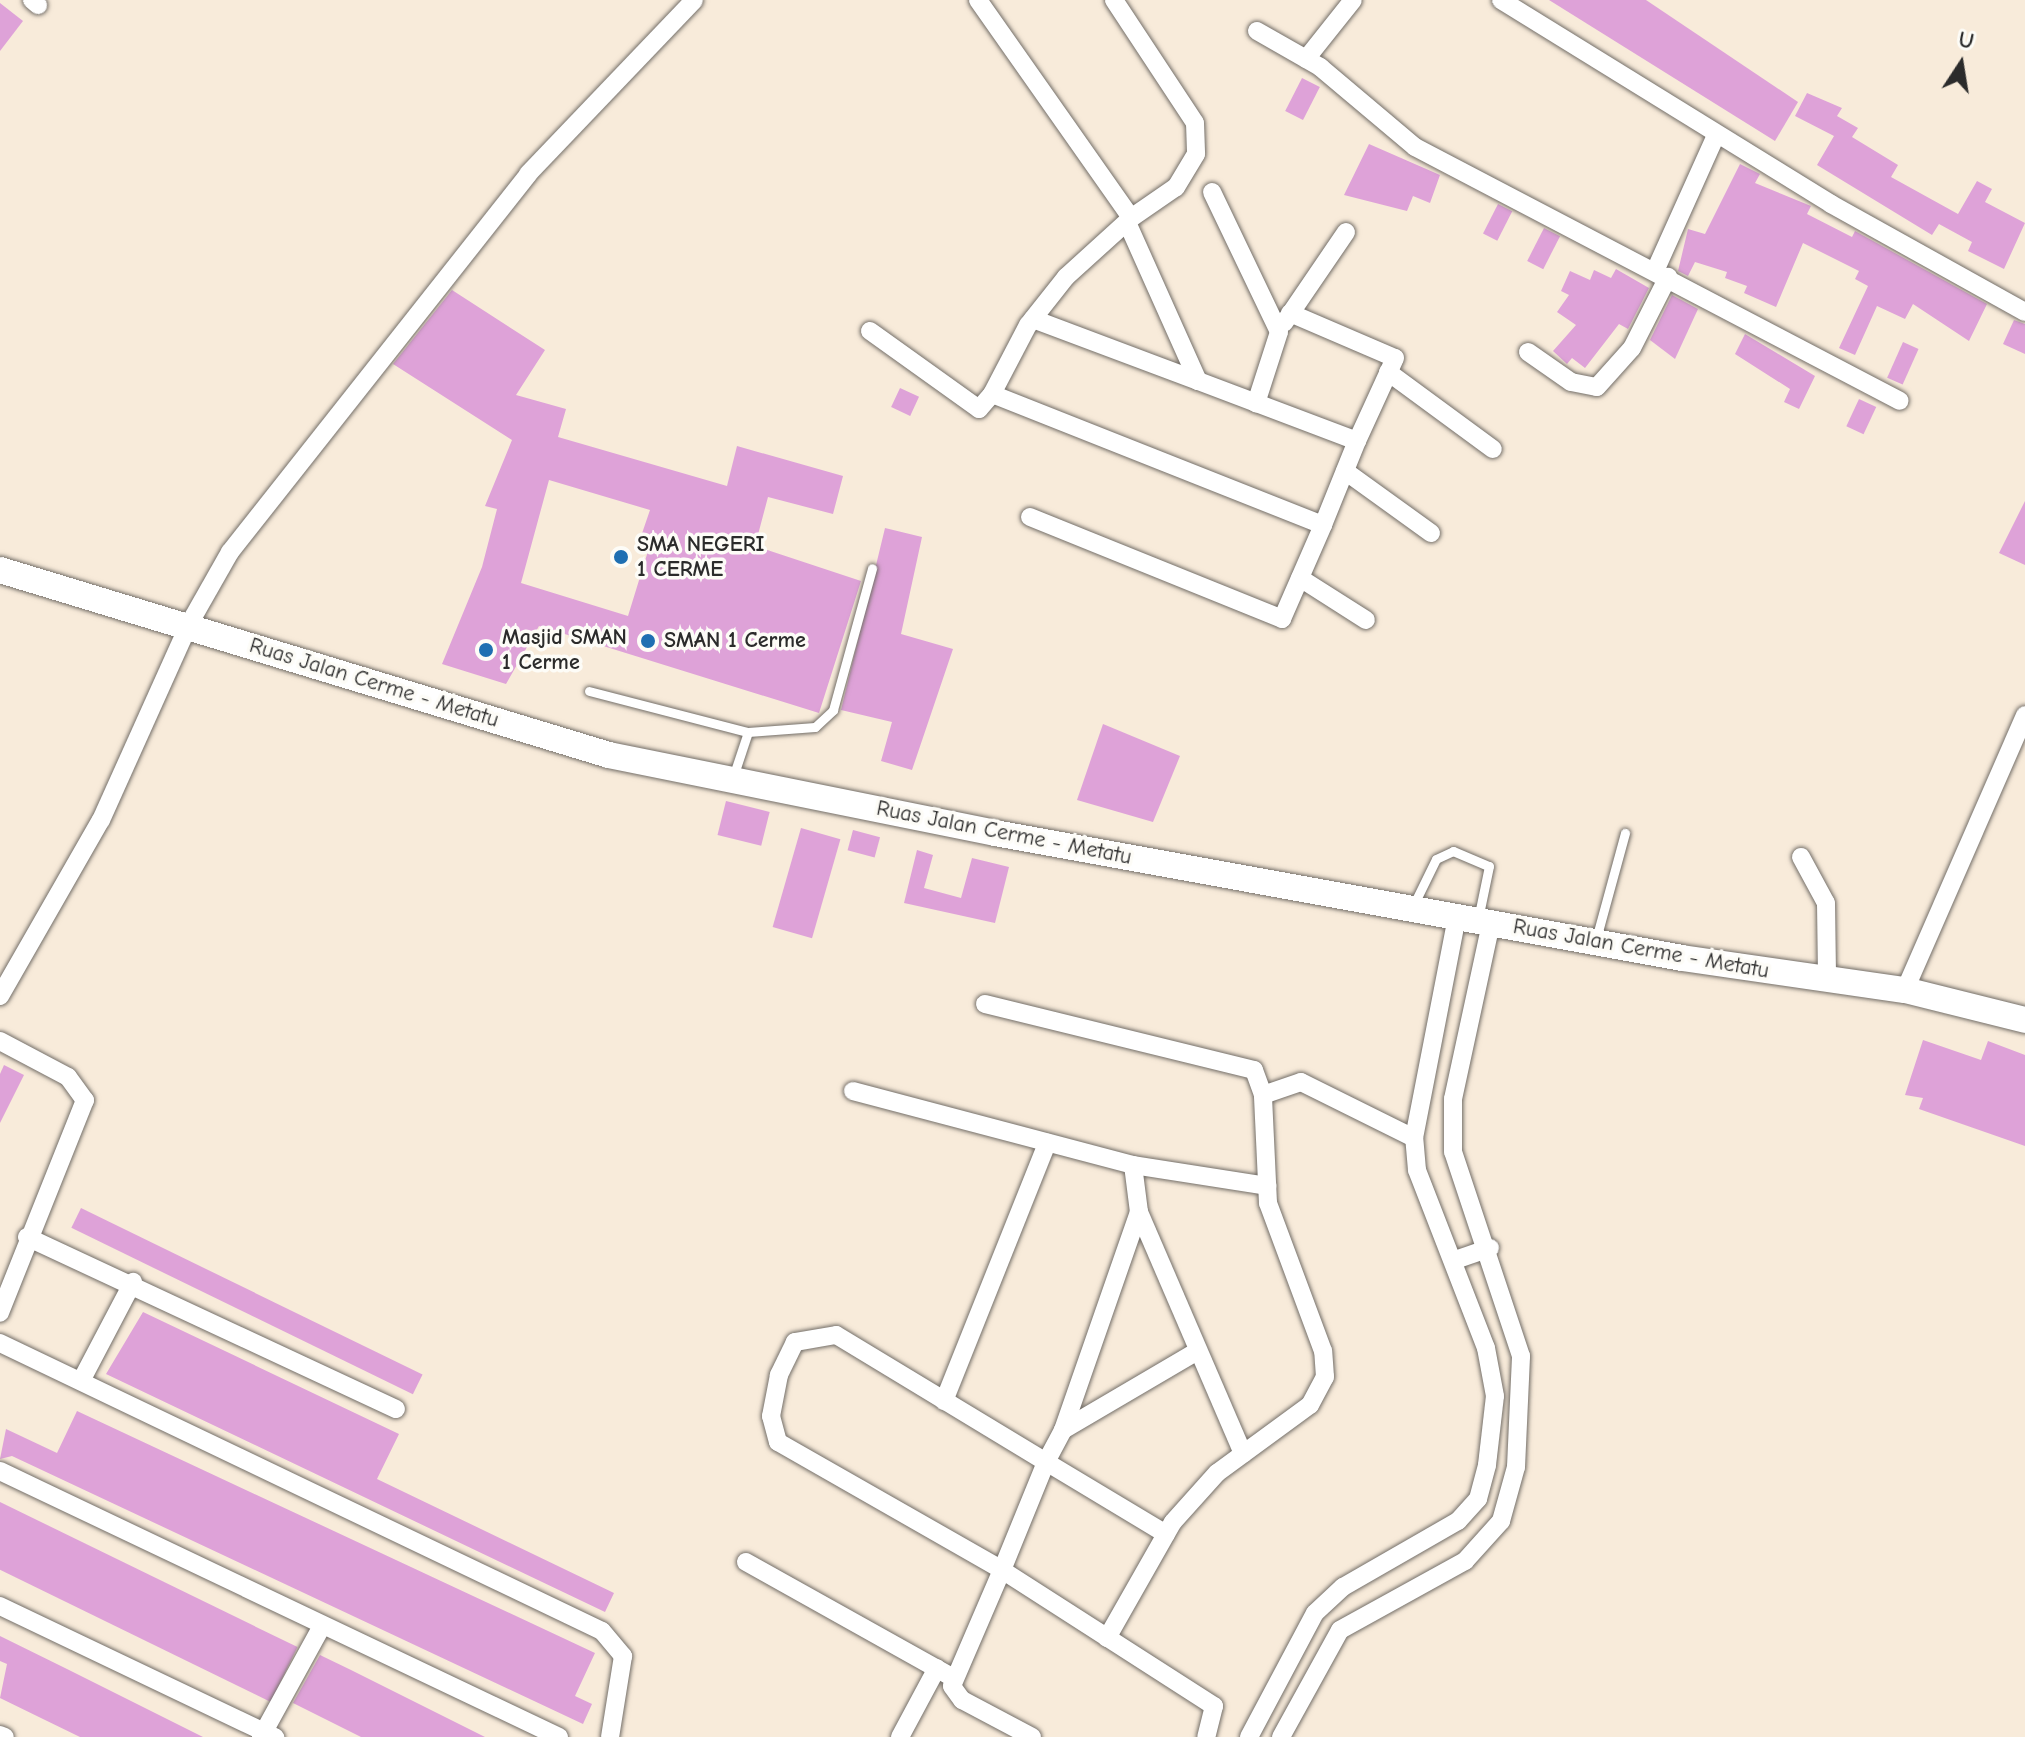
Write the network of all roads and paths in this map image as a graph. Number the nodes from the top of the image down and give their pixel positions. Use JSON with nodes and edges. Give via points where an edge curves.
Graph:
{"nodes":[{"id":1,"x":694,"y":0,"type":"edge"},
{"id":2,"x":978,"y":0,"type":"edge"},
{"id":3,"x":1114,"y":0,"type":"edge"},
{"id":4,"x":1353,"y":0,"type":"edge"},
{"id":5,"x":1501,"y":0,"type":"edge"},
{"id":6,"x":1257,"y":31,"type":"dead end"},
{"id":7,"x":1306,"y":59,"type":"junction"},
{"id":8,"x":1716,"y":135,"type":"junction"},
{"id":9,"x":1212,"y":192,"type":"dead end"},
{"id":10,"x":1129,"y":220,"type":"junction"},
{"id":11,"x":1346,"y":232,"type":"dead end"},
{"id":12,"x":1662,"y":274,"type":"junction"},
{"id":13,"x":2025,"y":312,"type":"edge"},
{"id":14,"x":1290,"y":313,"type":"junction"},
{"id":15,"x":1033,"y":319,"type":"junction"},
{"id":16,"x":870,"y":331,"type":"dead end"},
{"id":17,"x":1279,"y":332,"type":"junction"},
{"id":18,"x":1528,"y":352,"type":"dead end"},
{"id":19,"x":1388,"y":372,"type":"junction"},
{"id":20,"x":1198,"y":381,"type":"junction"},
{"id":21,"x":992,"y":394,"type":"junction"},
{"id":22,"x":1900,"y":401,"type":"dead end"},
{"id":23,"x":1256,"y":403,"type":"junction"},
{"id":24,"x":1357,"y":441,"type":"junction"},
{"id":25,"x":1493,"y":449,"type":"dead end"},
{"id":26,"x":1345,"y":471,"type":"junction"},
{"id":27,"x":1030,"y":517,"type":"dead end"},
{"id":28,"x":1323,"y":525,"type":"junction"},
{"id":29,"x":1431,"y":533,"type":"dead end"},
{"id":30,"x":872,"y":568,"type":"dead end"},
{"id":31,"x":0,"y":570,"type":"edge"},
{"id":32,"x":1300,"y":578,"type":"junction"},
{"id":33,"x":1366,"y":620,"type":"dead end"},
{"id":34,"x":188,"y":626,"type":"junction"},
{"id":35,"x":589,"y":691,"type":"dead end"},
{"id":36,"x":2025,"y":715,"type":"edge"},
{"id":37,"x":748,"y":732,"type":"junction"},
{"id":38,"x":732,"y":780,"type":"junction"},
{"id":39,"x":1625,"y":833,"type":"dead end"},
{"id":40,"x":1801,"y":857,"type":"dead end"},
{"id":41,"x":1411,"y":909,"type":"junction"},
{"id":42,"x":1475,"y":920,"type":"junction"},
{"id":43,"x":1595,"y":942,"type":"junction"},
{"id":44,"x":1827,"y":979,"type":"junction"},
{"id":45,"x":1905,"y":990,"type":"junction"},
{"id":46,"x":0,"y":996,"type":"edge"},
{"id":47,"x":985,"y":1004,"type":"dead end"},
{"id":48,"x":2025,"y":1020,"type":"edge"},
{"id":49,"x":0,"y":1041,"type":"edge"},
{"id":50,"x":853,"y":1091,"type":"dead end"},
{"id":51,"x":1263,"y":1095,"type":"junction"},
{"id":52,"x":1414,"y":1138,"type":"junction"},
{"id":53,"x":1047,"y":1143,"type":"junction"},
{"id":54,"x":1133,"y":1165,"type":"junction"},
{"id":55,"x":1267,"y":1186,"type":"junction"},
{"id":56,"x":1139,"y":1212,"type":"junction"},
{"id":57,"x":27,"y":1237,"type":"junction"},
{"id":58,"x":1490,"y":1248,"type":"junction"},
{"id":59,"x":1455,"y":1260,"type":"junction"},
{"id":60,"x":133,"y":1282,"type":"junction"},
{"id":61,"x":1507,"y":1296,"type":"junction"},
{"id":62,"x":1472,"y":1307,"type":"junction"},
{"id":63,"x":0,"y":1313,"type":"edge"},
{"id":64,"x":0,"y":1343,"type":"edge"},
{"id":65,"x":1196,"y":1352,"type":"junction"},
{"id":66,"x":81,"y":1381,"type":"junction"},
{"id":67,"x":944,"y":1401,"type":"junction"},
{"id":68,"x":396,"y":1409,"type":"dead end"},
{"id":69,"x":1063,"y":1430,"type":"junction"},
{"id":70,"x":1243,"y":1454,"type":"junction"},
{"id":71,"x":1046,"y":1462,"type":"junction"},
{"id":72,"x":0,"y":1471,"type":"edge"},
{"id":73,"x":1478,"y":1499,"type":"junction"},
{"id":74,"x":1501,"y":1521,"type":"junction"},
{"id":75,"x":1166,"y":1534,"type":"junction"},
{"id":76,"x":746,"y":1562,"type":"dead end"},
{"id":77,"x":1002,"y":1570,"type":"junction"},
{"id":78,"x":0,"y":1606,"type":"edge"},
{"id":79,"x":322,"y":1626,"type":"junction"},
{"id":80,"x":1107,"y":1638,"type":"junction"},
{"id":81,"x":944,"y":1672,"type":"junction"},
{"id":82,"x":266,"y":1735,"type":"edge"},
{"id":83,"x":559,"y":1737,"type":"edge"},
{"id":84,"x":610,"y":1737,"type":"edge"},
{"id":85,"x":900,"y":1737,"type":"edge"},
{"id":86,"x":1032,"y":1737,"type":"edge"},
{"id":87,"x":1206,"y":1737,"type":"edge"},
{"id":88,"x":1249,"y":1737,"type":"edge"},
{"id":89,"x":1281,"y":1737,"type":"edge"}],
"edges":[{"from":1,"to":34,"type":"street","via":[[528,174],[230,552]]},
{"from":2,"to":10,"type":"street"},
{"from":3,"to":10,"type":"street","via":[[1166,71],[1197,139],[1176,187]]},
{"from":4,"to":7,"type":"street"},
{"from":5,"to":8,"type":"street"},
{"from":6,"to":7,"type":"street"},
{"from":7,"to":12,"type":"street","via":[[1415,147]]},
{"from":8,"to":12,"type":"street"},
{"from":8,"to":13,"type":"street"},
{"from":9,"to":17,"type":"street"},
{"from":10,"to":15,"type":"street","via":[[1066,277]]},
{"from":10,"to":20,"type":"street"},
{"from":11,"to":14,"type":"street"},
{"from":12,"to":18,"type":"street","via":[[1632,348],[1597,387],[1571,382]]},
{"from":12,"to":22,"type":"street"},
{"from":14,"to":17,"type":"street"},
{"from":14,"to":19,"type":"street","via":[[1395,358]]},
{"from":15,"to":20,"type":"street"},
{"from":15,"to":21,"type":"street"},
{"from":16,"to":21,"type":"street","via":[[979,409]]},
{"from":17,"to":23,"type":"street"},
{"from":19,"to":24,"type":"street"},
{"from":19,"to":25,"type":"street"},
{"from":20,"to":23,"type":"street"},
{"from":21,"to":28,"type":"street"},
{"from":23,"to":24,"type":"street"},
{"from":24,"to":26,"type":"street"},
{"from":26,"to":28,"type":"street"},
{"from":26,"to":29,"type":"street"},
{"from":27,"to":32,"type":"street","via":[[1282,619]]},
{"from":28,"to":32,"type":"street"},
{"from":30,"to":37,"type":"lane","via":[[826,722],[794,734]]},
{"from":31,"to":34,"type":"main road","name":"Ruas Jalan Cerme - Metatu"},
{"from":32,"to":33,"type":"street"},
{"from":34,"to":38,"type":"main road","name":"Ruas Jalan Cerme - Metatu","via":[[609,755]]},
{"from":34,"to":46,"type":"street","via":[[107,808]]},
{"from":35,"to":37,"type":"lane"},
{"from":36,"to":45,"type":"street"},
{"from":37,"to":38,"type":"lane"},
{"from":38,"to":41,"type":"main road","name":"Ruas Jalan Cerme - Metatu"},
{"from":39,"to":43,"type":"lane"},
{"from":40,"to":44,"type":"street","via":[[1826,903]]},
{"from":41,"to":42,"type":"main road","name":"Ruas Jalan Cerme - Metatu"},
{"from":41,"to":42,"type":"lane","via":[[1436,859],[1453,851],[1489,866]]},
{"from":42,"to":43,"type":"main road","name":"Ruas Jalan Cerme - Metatu"},
{"from":42,"to":52,"type":"street"},
{"from":42,"to":58,"type":"street","via":[[1453,1138]]},
{"from":43,"to":44,"type":"main road","name":"Ruas Jalan Cerme - Metatu"},
{"from":44,"to":45,"type":"main road","name":"Ruas Jalan Cerme - Metatu"},
{"from":45,"to":48,"type":"main road","name":"Ruas Jalan Cerme - Metatu"},
{"from":47,"to":51,"type":"street","via":[[1254,1070]]},
{"from":49,"to":57,"type":"street","via":[[68,1077],[85,1100]]},
{"from":50,"to":53,"type":"street"},
{"from":51,"to":52,"type":"street","via":[[1301,1082]]},
{"from":51,"to":55,"type":"street"},
{"from":52,"to":59,"type":"street","via":[[1417,1170]]},
{"from":53,"to":54,"type":"street"},
{"from":53,"to":67,"type":"street"},
{"from":54,"to":55,"type":"street"},
{"from":54,"to":56,"type":"street"},
{"from":55,"to":70,"type":"street","via":[[1323,1351],[1325,1377],[1310,1405]]},
{"from":56,"to":65,"type":"street"},
{"from":56,"to":69,"type":"street"},
{"from":57,"to":60,"type":"street"},
{"from":57,"to":63,"type":"street"},
{"from":58,"to":59,"type":"street"},
{"from":58,"to":61,"type":"street"},
{"from":59,"to":62,"type":"street"},
{"from":60,"to":66,"type":"street"},
{"from":60,"to":68,"type":"street"},
{"from":61,"to":62,"type":"street"},
{"from":61,"to":74,"type":"street","via":[[1521,1356],[1523,1407]]},
{"from":62,"to":73,"type":"street","via":[[1495,1396]]},
{"from":64,"to":66,"type":"street"},
{"from":65,"to":69,"type":"street"},
{"from":65,"to":70,"type":"street"},
{"from":66,"to":84,"type":"street","via":[[602,1631],[623,1656]]},
{"from":67,"to":71,"type":"street"},
{"from":67,"to":77,"type":"street","via":[[822,1332],[786,1352],[772,1433]]},
{"from":69,"to":71,"type":"street"},
{"from":70,"to":75,"type":"street"},
{"from":71,"to":75,"type":"street"},
{"from":71,"to":77,"type":"street"},
{"from":72,"to":79,"type":"street"},
{"from":73,"to":74,"type":"street"},
{"from":73,"to":88,"type":"street","via":[[1458,1521],[1343,1587],[1315,1613]]},
{"from":74,"to":89,"type":"street","via":[[1465,1561],[1340,1630]]},
{"from":75,"to":80,"type":"street"},
{"from":76,"to":81,"type":"street"},
{"from":77,"to":80,"type":"street"},
{"from":77,"to":81,"type":"street"},
{"from":78,"to":82,"type":"street"},
{"from":79,"to":82,"type":"street"},
{"from":79,"to":83,"type":"street"},
{"from":80,"to":87,"type":"street","via":[[1214,1706]]},
{"from":81,"to":85,"type":"street"},
{"from":81,"to":86,"type":"street","via":[[962,1700]]}]}
